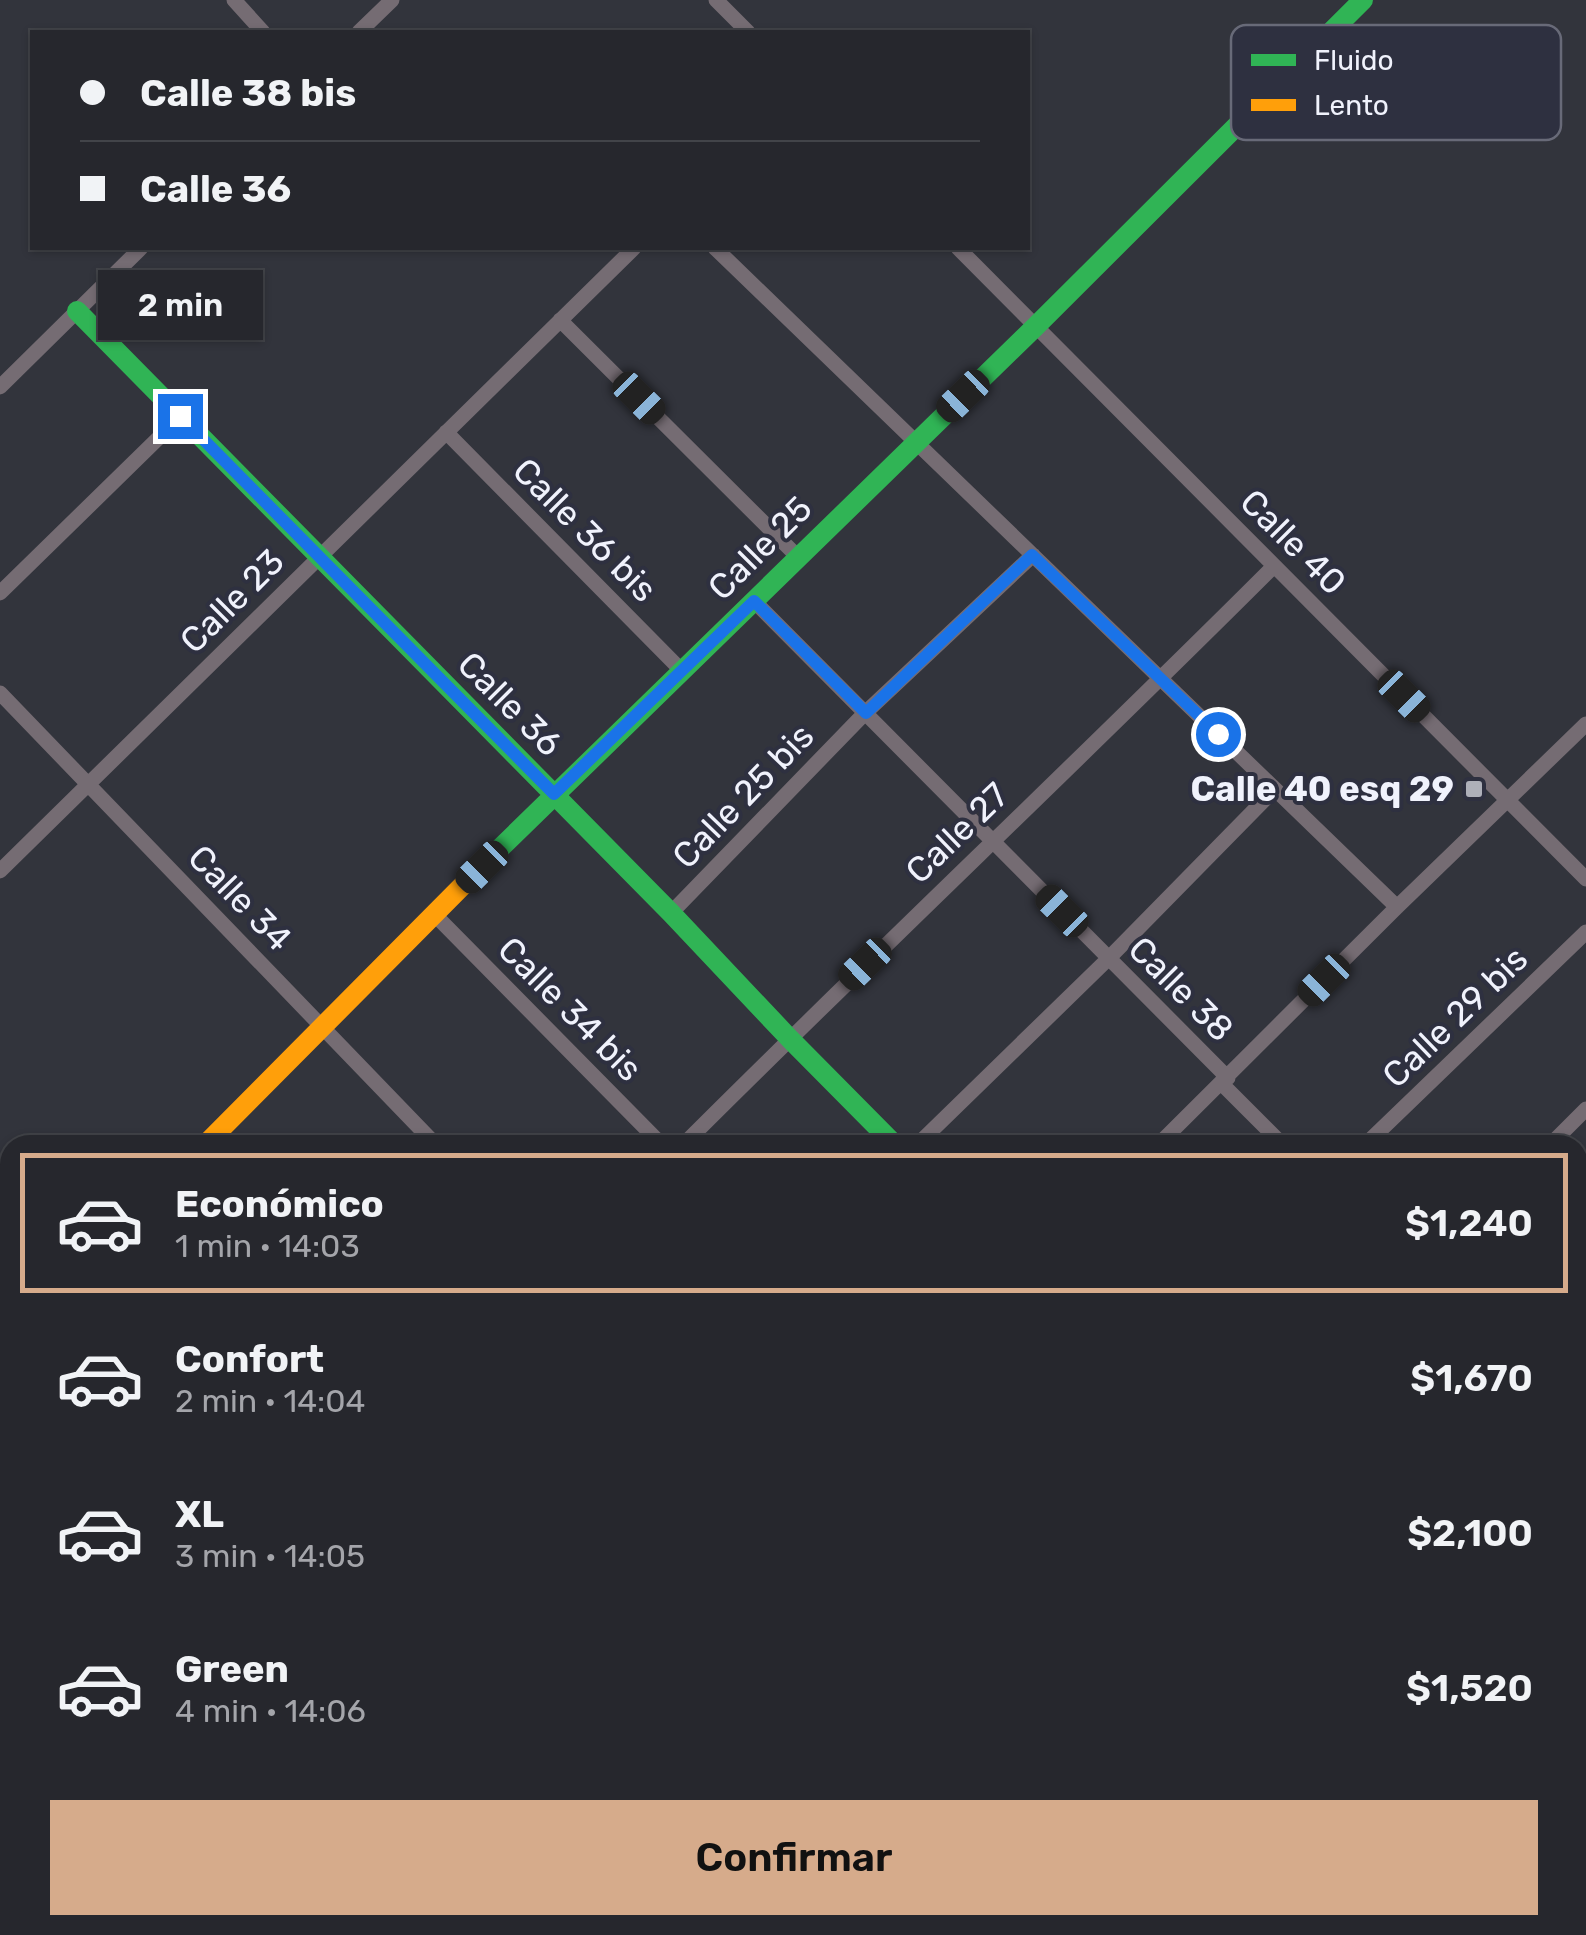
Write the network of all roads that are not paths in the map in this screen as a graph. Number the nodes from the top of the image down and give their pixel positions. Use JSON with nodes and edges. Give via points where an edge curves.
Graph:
{"nodes":[{"id":1,"x":234,"y":0,"type":"edge"},
{"id":2,"x":392,"y":0,"type":"edge"},
{"id":3,"x":716,"y":0,"type":"edge"},
{"id":4,"x":1363,"y":0,"type":"edge"},
{"id":5,"x":1338,"y":25,"type":"edge"},
{"id":6,"x":261,"y":30,"type":"edge"},
{"id":7,"x":361,"y":30,"type":"edge"},
{"id":8,"x":746,"y":30,"type":"edge"},
{"id":9,"x":1231,"y":132,"type":"edge"},
{"id":10,"x":139,"y":250,"type":"edge"},
{"id":11,"x":632,"y":250,"type":"edge"},
{"id":12,"x":717,"y":250,"type":"edge"},
{"id":13,"x":960,"y":250,"type":"edge"},
{"id":14,"x":77,"y":311,"type":"junction"},
{"id":15,"x":560,"y":320,"type":"junction"},
{"id":16,"x":1035,"y":327,"type":"junction"},
{"id":17,"x":0,"y":388,"type":"edge"},
{"id":18,"x":180,"y":416,"type":"junction"},
{"id":19,"x":446,"y":432,"type":"junction"},
{"id":20,"x":915,"y":442,"type":"junction"},
{"id":21,"x":1032,"y":555,"type":"junction"},
{"id":22,"x":798,"y":556,"type":"junction"},
{"id":23,"x":319,"y":557,"type":"junction"},
{"id":24,"x":1274,"y":566,"type":"junction"},
{"id":25,"x":0,"y":592,"type":"edge"},
{"id":26,"x":754,"y":601,"type":"junction"},
{"id":27,"x":682,"y":671,"type":"junction"},
{"id":28,"x":1161,"y":679,"type":"junction"},
{"id":29,"x":0,"y":693,"type":"edge"},
{"id":30,"x":866,"y":713,"type":"junction"},
{"id":31,"x":1586,"y":724,"type":"edge"},
{"id":32,"x":88,"y":784,"type":"junction"},
{"id":33,"x":1275,"y":789,"type":"junction"},
{"id":34,"x":554,"y":794,"type":"junction"},
{"id":35,"x":1508,"y":801,"type":"junction"},
{"id":36,"x":992,"y":840,"type":"junction"},
{"id":37,"x":0,"y":871,"type":"edge"},
{"id":38,"x":1586,"y":879,"type":"edge"},
{"id":39,"x":1397,"y":907,"type":"junction"},
{"id":40,"x":671,"y":914,"type":"junction"},
{"id":41,"x":435,"y":915,"type":"junction"},
{"id":42,"x":1586,"y":932,"type":"edge"},
{"id":43,"x":1108,"y":958,"type":"junction"},
{"id":44,"x":323,"y":1028,"type":"junction"},
{"id":45,"x":790,"y":1039,"type":"junction"},
{"id":46,"x":1225,"y":1081,"type":"junction"},
{"id":47,"x":1586,"y":1109,"type":"edge"},
{"id":48,"x":215,"y":1135,"type":"edge"},
{"id":49,"x":426,"y":1135,"type":"edge"},
{"id":50,"x":652,"y":1135,"type":"edge"},
{"id":51,"x":694,"y":1135,"type":"edge"},
{"id":52,"x":885,"y":1135,"type":"edge"},
{"id":53,"x":927,"y":1135,"type":"edge"},
{"id":54,"x":1168,"y":1135,"type":"edge"},
{"id":55,"x":1275,"y":1135,"type":"edge"},
{"id":56,"x":1375,"y":1135,"type":"edge"},
{"id":57,"x":1560,"y":1135,"type":"edge"}],
"edges":[{"from":1,"to":6,"type":"street"},
{"from":2,"to":7,"type":"street"},
{"from":3,"to":8,"type":"street"},
{"from":4,"to":5,"type":"street","name":"Calle 25"},
{"from":9,"to":16,"type":"street","name":"Calle 25"},
{"from":10,"to":14,"type":"street"},
{"from":11,"to":15,"type":"street","name":"Calle 23"},
{"from":12,"to":20,"type":"street"},
{"from":13,"to":16,"type":"street","name":"Calle 40"},
{"from":14,"to":17,"type":"street"},
{"from":14,"to":18,"type":"street","name":"Calle 36"},
{"from":15,"to":19,"type":"street","name":"Calle 23"},
{"from":15,"to":22,"type":"street"},
{"from":16,"to":20,"type":"street","name":"Calle 25"},
{"from":16,"to":24,"type":"street","name":"Calle 40"},
{"from":18,"to":23,"type":"street","name":"Calle 36"},
{"from":18,"to":25,"type":"street"},
{"from":19,"to":23,"type":"street","name":"Calle 23"},
{"from":19,"to":27,"type":"street","name":"Calle 36 bis"},
{"from":20,"to":21,"type":"street"},
{"from":20,"to":22,"type":"street","name":"Calle 25"},
{"from":21,"to":28,"type":"street"},
{"from":21,"to":30,"type":"street","name":"Calle 25 bis"},
{"from":22,"to":26,"type":"street","name":"Calle 25"},
{"from":23,"to":32,"type":"street","name":"Calle 23"},
{"from":23,"to":34,"type":"street","name":"Calle 36"},
{"from":24,"to":28,"type":"street","name":"Calle 27"},
{"from":24,"to":35,"type":"street","name":"Calle 40"},
{"from":26,"to":27,"type":"street","name":"Calle 25"},
{"from":26,"to":30,"type":"street","name":"Calle 38"},
{"from":27,"to":34,"type":"street","name":"Calle 25"},
{"from":28,"to":33,"type":"street"},
{"from":28,"to":36,"type":"street","name":"Calle 27"},
{"from":29,"to":32,"type":"street","name":"Calle 34"},
{"from":30,"to":36,"type":"street","name":"Calle 38"},
{"from":30,"to":40,"type":"street","name":"Calle 25 bis"},
{"from":31,"to":35,"type":"street"},
{"from":32,"to":37,"type":"street","name":"Calle 23"},
{"from":32,"to":44,"type":"street","name":"Calle 34"},
{"from":33,"to":39,"type":"street"},
{"from":33,"to":43,"type":"street"},
{"from":34,"to":40,"type":"street","name":"Calle 36"},
{"from":34,"to":41,"type":"street","name":"Calle 25"},
{"from":35,"to":38,"type":"street","name":"Calle 40"},
{"from":35,"to":39,"type":"street"},
{"from":36,"to":43,"type":"street","name":"Calle 38"},
{"from":36,"to":45,"type":"street","name":"Calle 27"},
{"from":39,"to":46,"type":"street"},
{"from":40,"to":45,"type":"street","name":"Calle 36"},
{"from":41,"to":44,"type":"street","name":"Calle 25"},
{"from":41,"to":50,"type":"street","name":"Calle 34 bis"},
{"from":42,"to":56,"type":"street","name":"Calle 29 bis"},
{"from":43,"to":46,"type":"street","name":"Calle 38"},
{"from":43,"to":53,"type":"street"},
{"from":44,"to":48,"type":"street","name":"Calle 25"},
{"from":44,"to":49,"type":"street","name":"Calle 34"},
{"from":45,"to":51,"type":"street","name":"Calle 27"},
{"from":45,"to":52,"type":"street","name":"Calle 36"},
{"from":46,"to":54,"type":"street"},
{"from":46,"to":55,"type":"street","name":"Calle 38"},
{"from":47,"to":57,"type":"street"}]}
